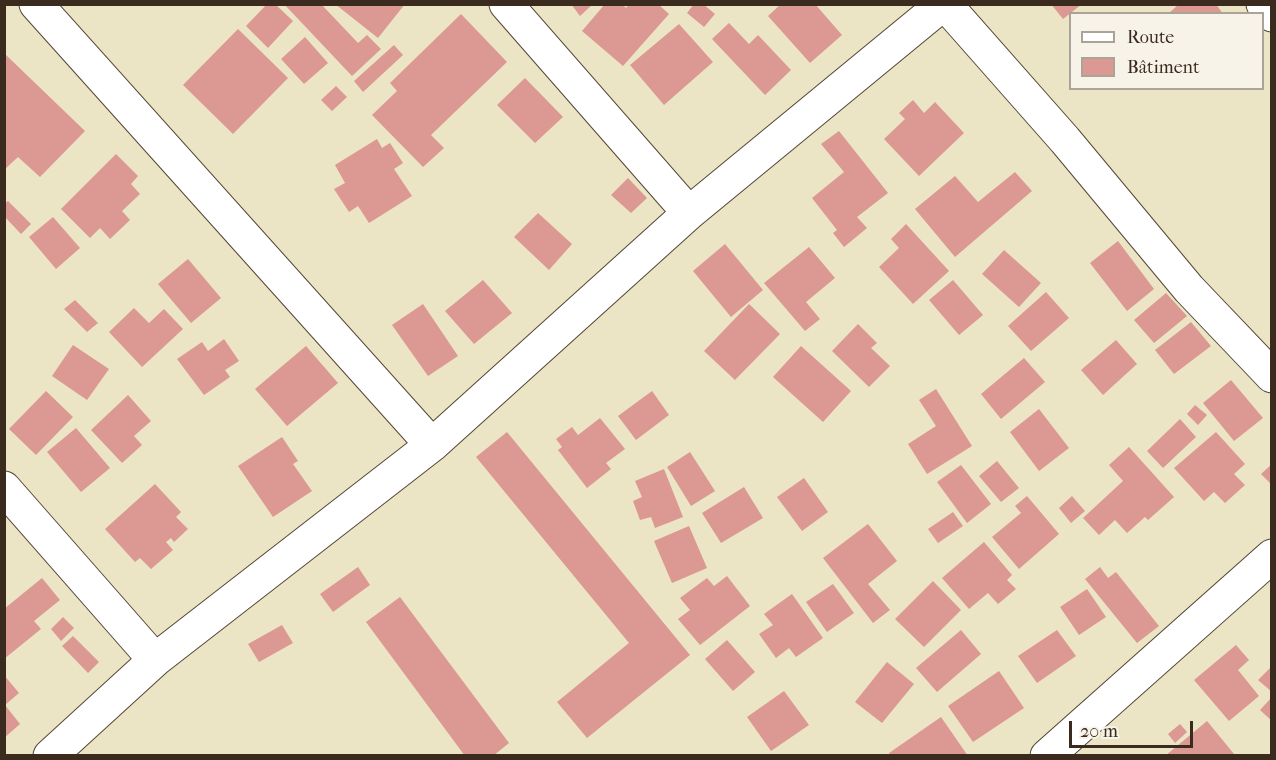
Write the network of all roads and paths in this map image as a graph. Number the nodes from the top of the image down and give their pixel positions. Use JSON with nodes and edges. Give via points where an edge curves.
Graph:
{"nodes":[{"id":1,"x":36,"y":4,"type":"edge"},
{"id":2,"x":507,"y":4,"type":"edge"},
{"id":3,"x":944,"y":4,"type":"edge"},
{"id":4,"x":1263,"y":4,"type":"edge"},
{"id":5,"x":1272,"y":15,"type":"edge"},
{"id":6,"x":689,"y":213,"type":"junction"},
{"id":7,"x":1272,"y":376,"type":"edge"},
{"id":8,"x":432,"y":445,"type":"junction"},
{"id":9,"x":4,"y":488,"type":"edge"},
{"id":10,"x":1272,"y":556,"type":"edge"},
{"id":11,"x":155,"y":660,"type":"junction"},
{"id":12,"x":50,"y":756,"type":"edge"},
{"id":13,"x":1047,"y":756,"type":"edge"}],
"edges":[{"from":1,"to":8,"type":"street"},
{"from":2,"to":6,"type":"street"},
{"from":3,"to":6,"type":"street"},
{"from":3,"to":7,"type":"street","via":[[1065,140],[1189,289]]},
{"from":4,"to":5,"type":"street"},
{"from":6,"to":8,"type":"street"},
{"from":8,"to":11,"type":"street"},
{"from":9,"to":11,"type":"street"},
{"from":10,"to":13,"type":"street"},
{"from":11,"to":12,"type":"street"}]}
